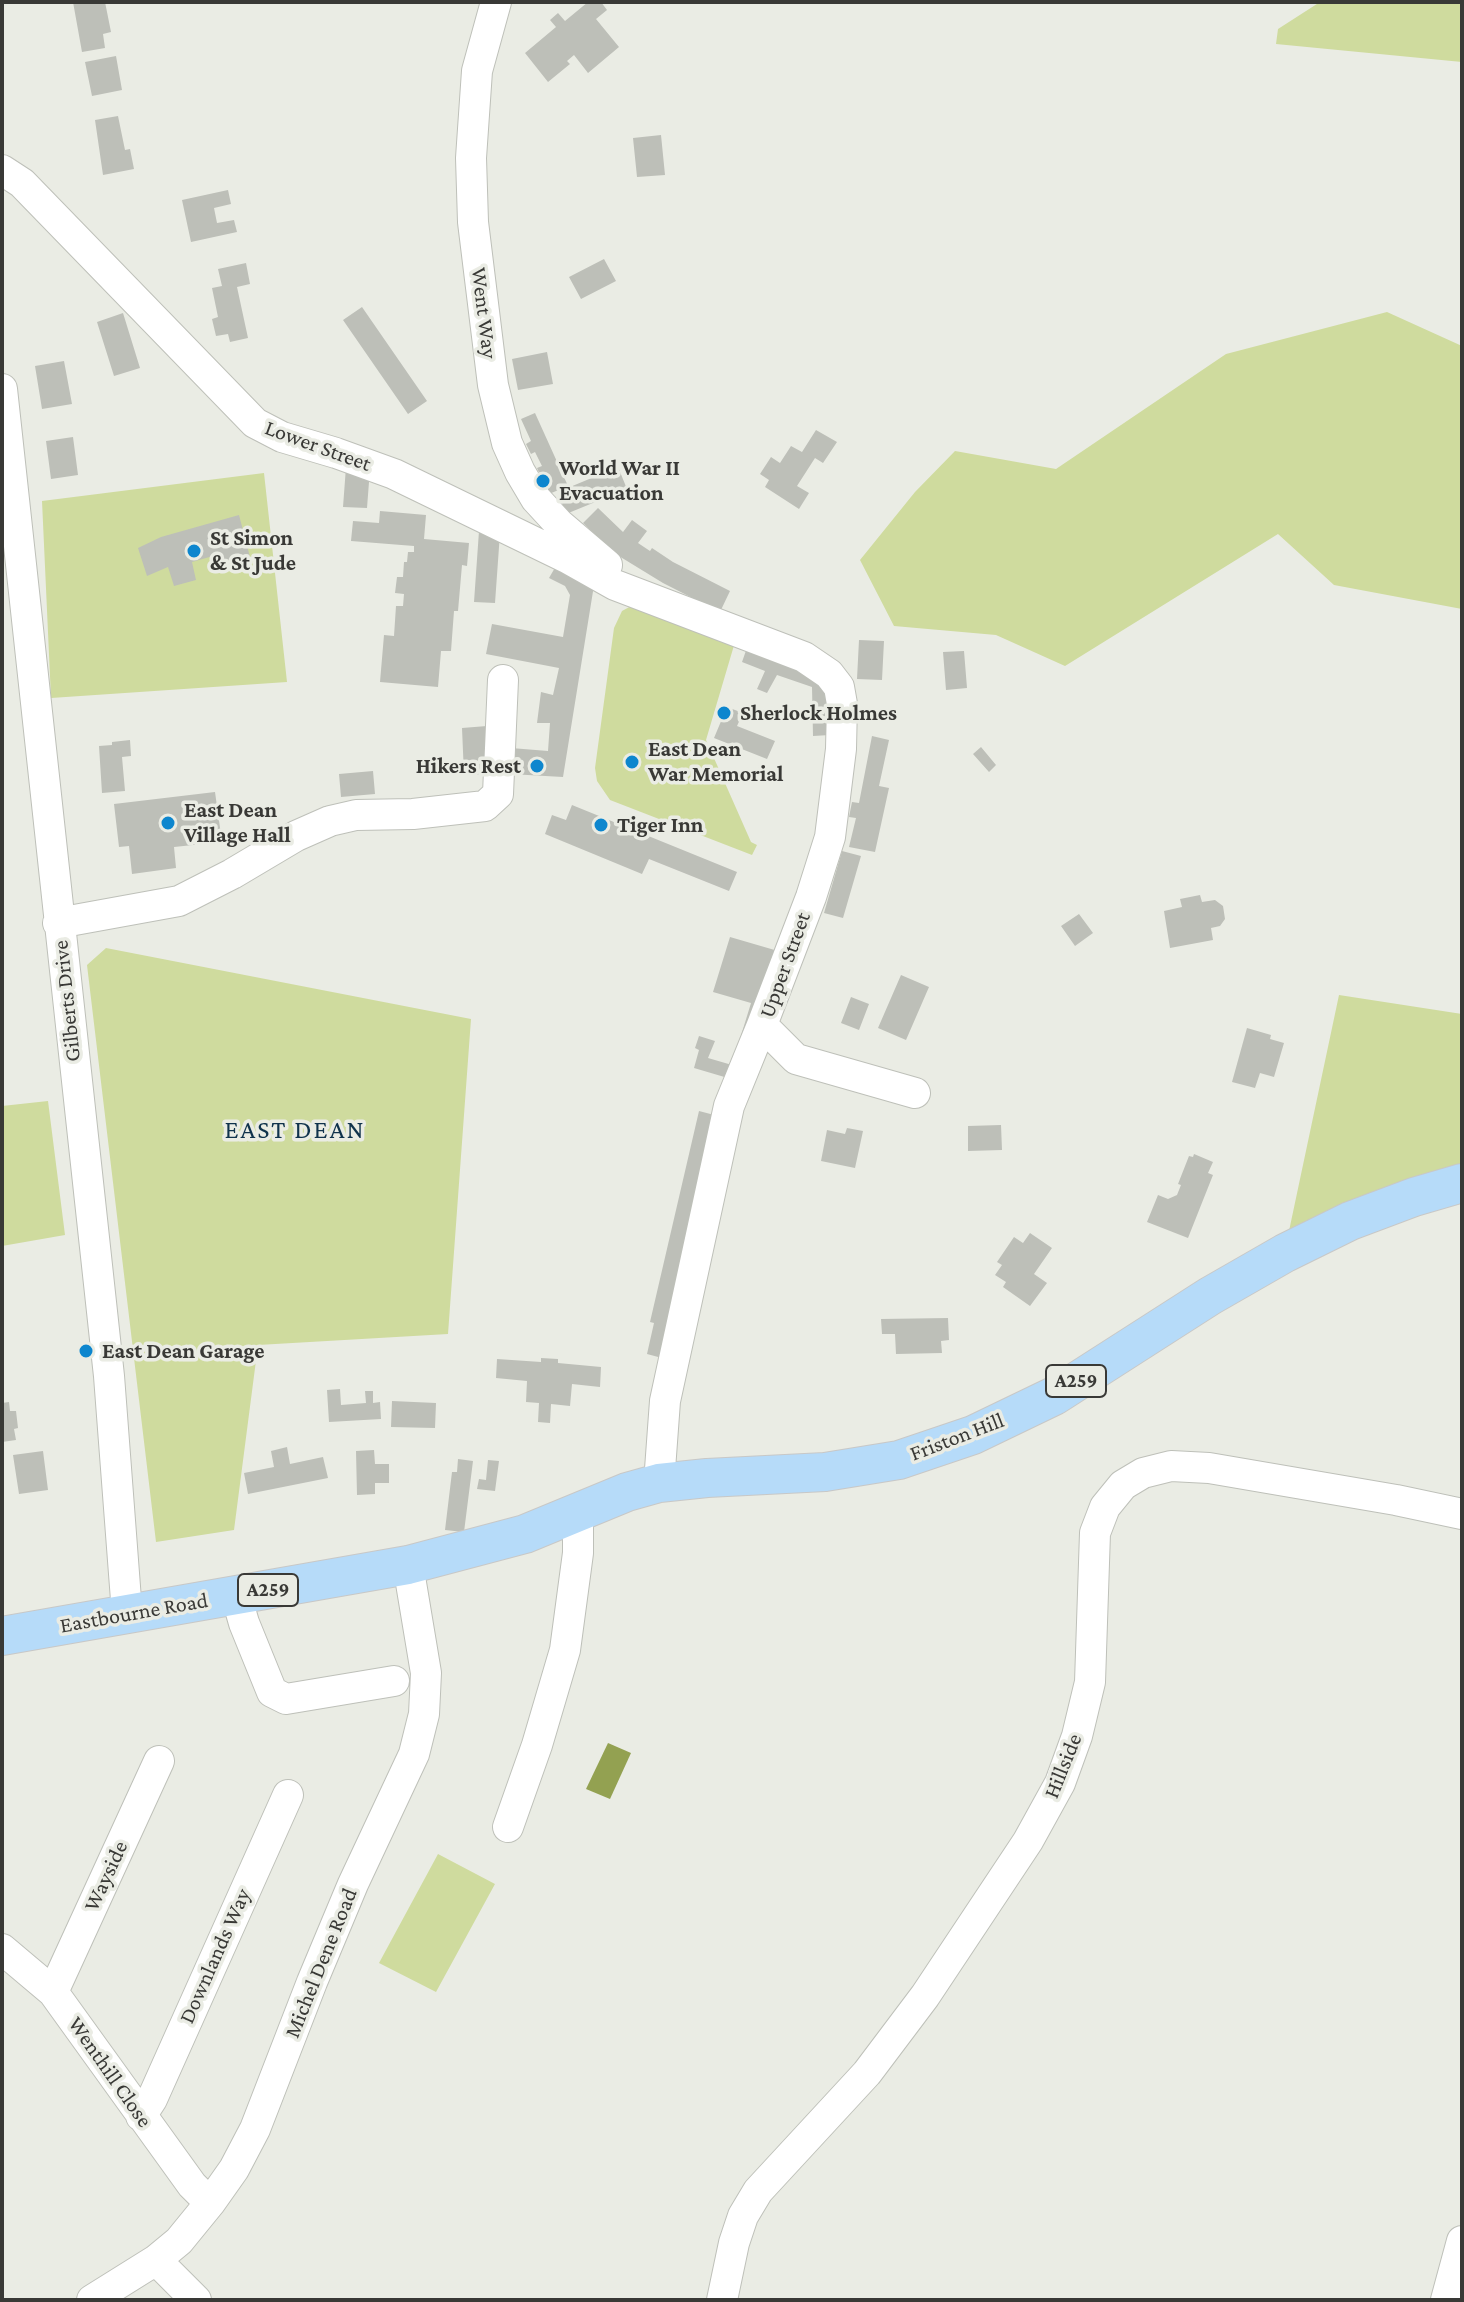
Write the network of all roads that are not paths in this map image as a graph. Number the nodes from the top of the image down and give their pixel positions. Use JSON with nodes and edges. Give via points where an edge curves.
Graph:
{"nodes":[{"id":1,"x":496,"y":2,"type":"edge"},
{"id":2,"x":2,"y":170,"type":"edge"},
{"id":3,"x":2,"y":389,"type":"edge"},
{"id":4,"x":9,"y":525,"type":"edge"},
{"id":5,"x":615,"y":585,"type":"junction"},
{"id":6,"x":503,"y":680,"type":"dead end"},
{"id":7,"x":58,"y":923,"type":"junction"},
{"id":8,"x":762,"y":1025,"type":"junction"},
{"id":9,"x":915,"y":1093,"type":"dead end"},
{"id":10,"x":1462,"y":1183,"type":"edge"},
{"id":11,"x":659,"y":1483,"type":"junction"},
{"id":12,"x":578,"y":1513,"type":"junction"},
{"id":13,"x":1462,"y":1514,"type":"edge"},
{"id":14,"x":408,"y":1565,"type":"junction"},
{"id":15,"x":236,"y":1595,"type":"junction"},
{"id":16,"x":127,"y":1613,"type":"junction"},
{"id":17,"x":2,"y":1636,"type":"edge"},
{"id":18,"x":394,"y":1681,"type":"dead end"},
{"id":19,"x":159,"y":1761,"type":"dead end"},
{"id":20,"x":288,"y":1795,"type":"dead end"},
{"id":21,"x":508,"y":1827,"type":"dead end"},
{"id":22,"x":2,"y":1949,"type":"edge"},
{"id":23,"x":53,"y":1992,"type":"junction"},
{"id":24,"x":141,"y":2116,"type":"junction"},
{"id":25,"x":210,"y":2203,"type":"junction"},
{"id":26,"x":1462,"y":2241,"type":"edge"},
{"id":27,"x":156,"y":2260,"type":"junction"},
{"id":28,"x":92,"y":2300,"type":"edge"},
{"id":29,"x":196,"y":2300,"type":"edge"},
{"id":30,"x":722,"y":2300,"type":"edge"},
{"id":31,"x":1446,"y":2300,"type":"edge"}],
"edges":[{"from":1,"to":5,"type":"street","name":"Went Way","via":[[477,71],[471,158],[473,222],[493,385],[507,443],[536,499],[610,567]]},
{"from":2,"to":5,"type":"street","name":"Lower Street","via":[[22,183],[255,423],[394,474]]},
{"from":3,"to":4,"type":"street","name":"Gilberts Drive"},
{"from":4,"to":7,"type":"street","name":"Gilberts Drive"},
{"from":5,"to":8,"type":"street","name":"Upper Street","via":[[804,657],[839,687],[841,749],[830,837]]},
{"from":6,"to":7,"type":"street","via":[[498,794],[485,806],[330,821],[179,901]]},
{"from":7,"to":16,"type":"street","name":"Gilberts Drive","via":[[109,1376]]},
{"from":8,"to":9,"type":"street","via":[[796,1059]]},
{"from":8,"to":11,"type":"street","name":"Upper Street","via":[[729,1106],[665,1401]]},
{"from":10,"to":11,"type":"main road","name":"Friston Hill","number":"A259","via":[[1350,1221],[1285,1253],[1054,1396],[973,1435],[899,1460],[825,1472]]},
{"from":11,"to":12,"type":"main road","name":"Friston Hill","number":"A259"},
{"from":12,"to":14,"type":"main road","name":"Friston Hill","number":"A259","via":[[514,1537]]},
{"from":12,"to":21,"type":"street","via":[[565,1650]]},
{"from":13,"to":30,"type":"street","name":"Hillside","via":[[1209,1468],[1171,1466],[1123,1485],[1105,1507],[1095,1533],[1090,1682],[1060,1783],[1028,1841],[925,1996],[867,2073],[758,2191],[734,2243]]},
{"from":14,"to":15,"type":"main road","name":"Eastbourne Road","number":"A259"},
{"from":14,"to":25,"type":"street","name":"Michel Dene Road","via":[[426,1673],[424,1714],[414,1754],[353,1884],[255,2129]]},
{"from":15,"to":16,"type":"main road","name":"Eastbourne Road","number":"A259"},
{"from":15,"to":18,"type":"street","via":[[272,1692],[286,1699]]},
{"from":16,"to":17,"type":"main road","name":"Eastbourne Road","number":"A259"},
{"from":19,"to":23,"type":"street","name":"Wayside"},
{"from":20,"to":24,"type":"street","name":"Downlands Way"},
{"from":22,"to":23,"type":"street","name":"Wenthill Close"},
{"from":23,"to":24,"type":"street","name":"Wenthill Close"},
{"from":24,"to":25,"type":"street","name":"Wenthill Close"},
{"from":25,"to":27,"type":"street","name":"Michel Dene Road"},
{"from":26,"to":31,"type":"street"},
{"from":27,"to":28,"type":"street","name":"Michel Dene Road"},
{"from":27,"to":29,"type":"street"}]}
